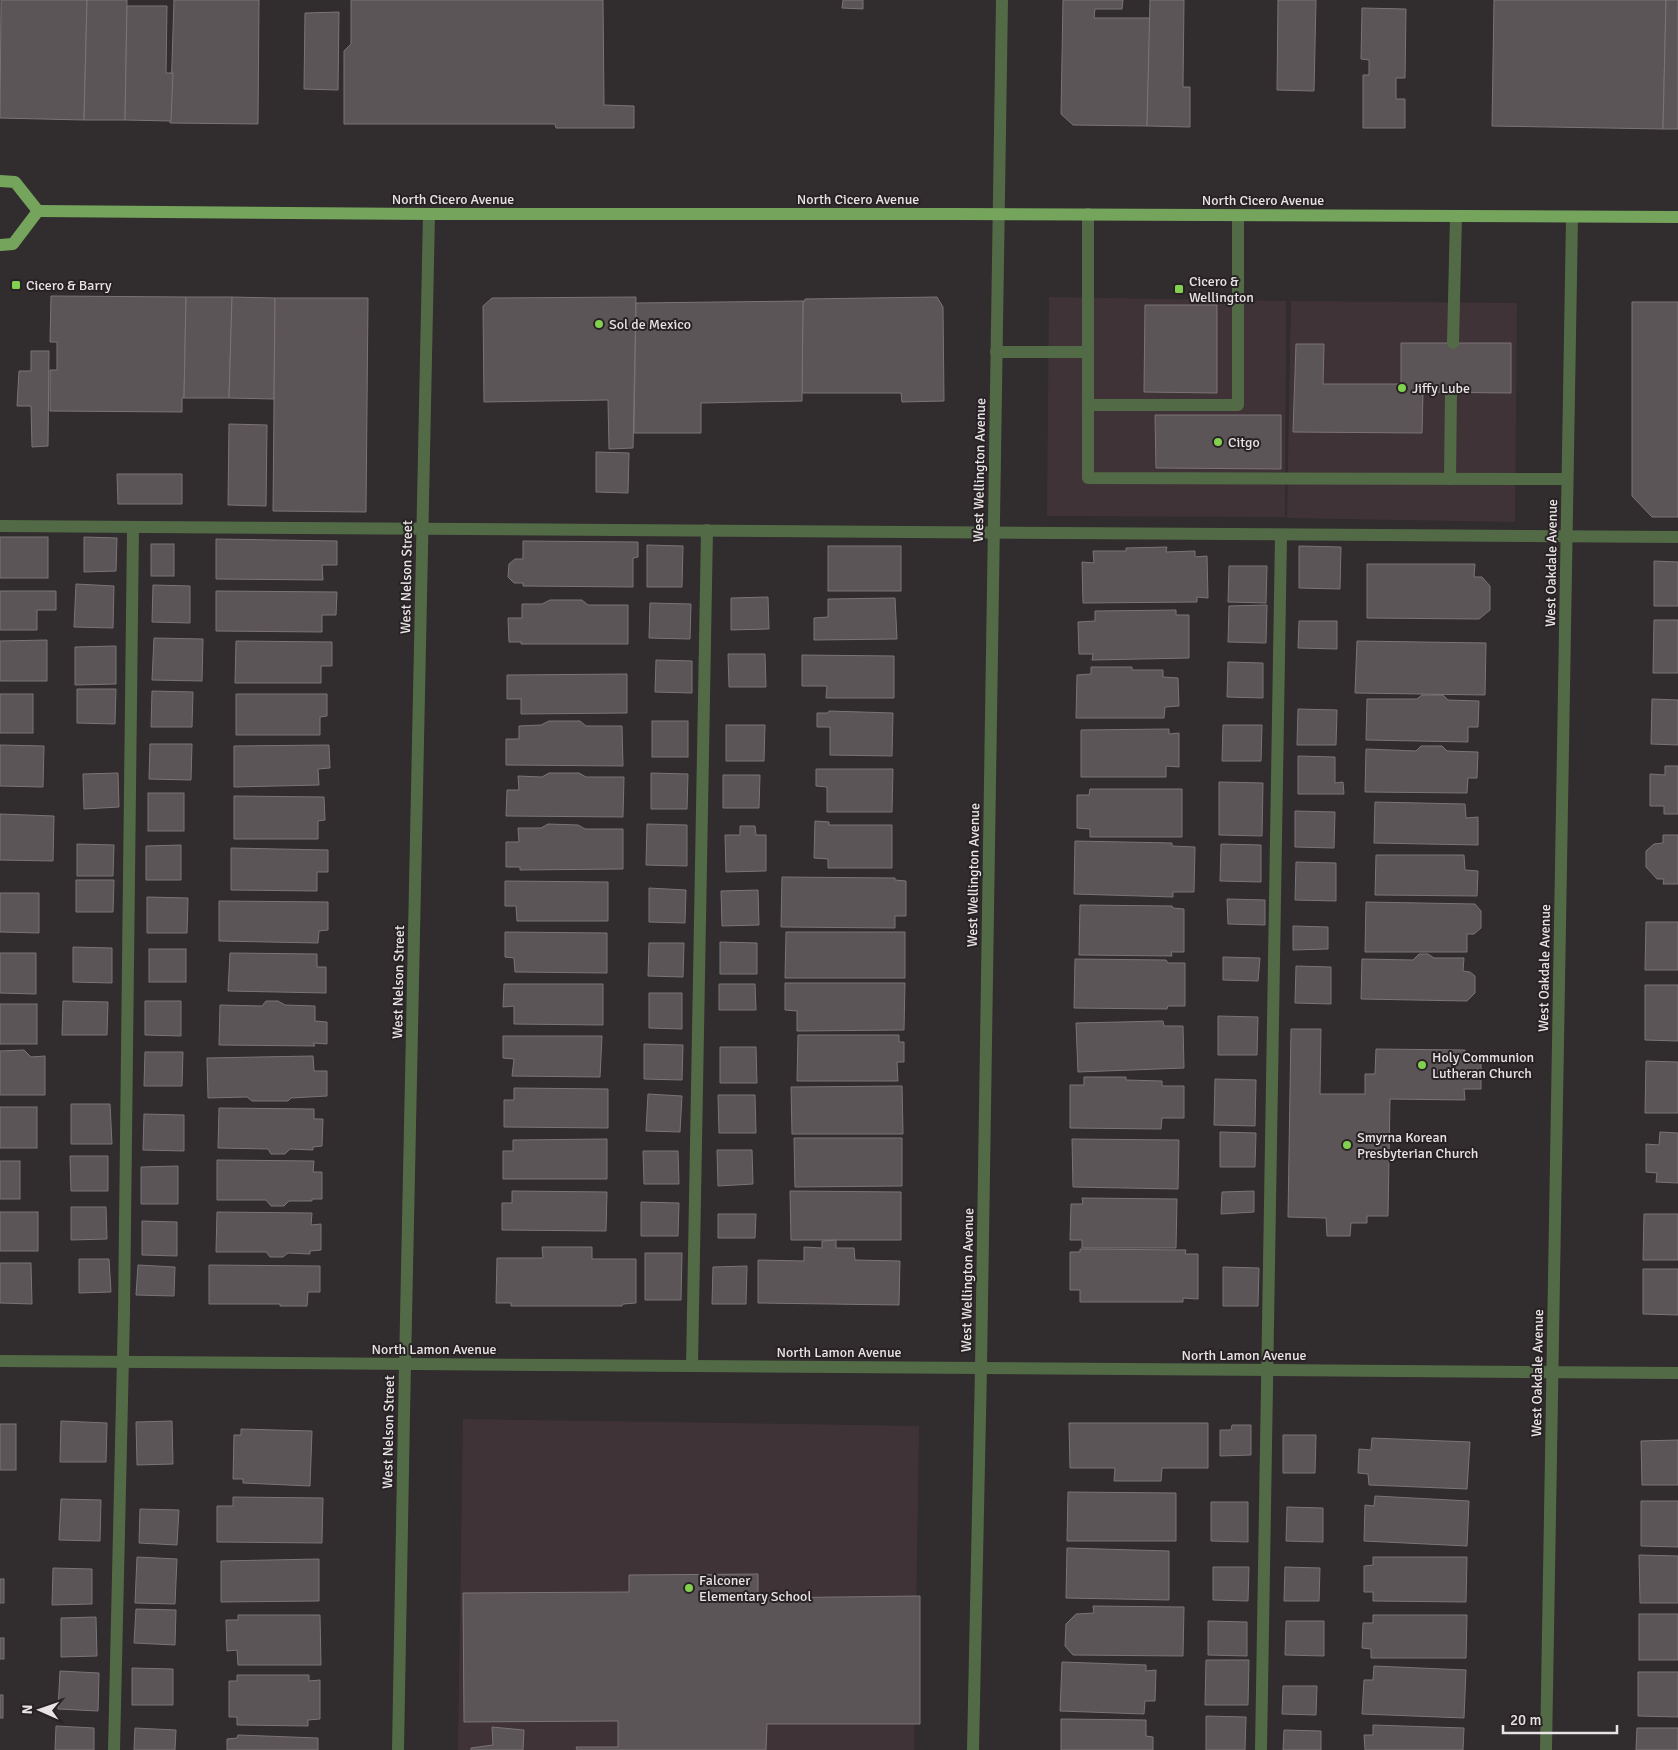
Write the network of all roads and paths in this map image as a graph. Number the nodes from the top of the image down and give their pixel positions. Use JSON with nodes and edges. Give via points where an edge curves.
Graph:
{"nodes":[{"id":1,"x":1002,"y":0,"type":"edge"},
{"id":2,"x":0,"y":181,"type":"edge"},
{"id":3,"x":38,"y":210,"type":"junction"},
{"id":4,"x":428,"y":214,"type":"junction"},
{"id":5,"x":998,"y":214,"type":"junction"},
{"id":6,"x":1088,"y":214,"type":"junction"},
{"id":7,"x":1238,"y":215,"type":"junction"},
{"id":8,"x":1456,"y":216,"type":"junction"},
{"id":9,"x":1572,"y":217,"type":"junction"},
{"id":10,"x":1678,"y":217,"type":"edge"},
{"id":11,"x":0,"y":245,"type":"edge"},
{"id":12,"x":1453,"y":343,"type":"dead end"},
{"id":13,"x":996,"y":352,"type":"junction"},
{"id":14,"x":1088,"y":352,"type":"junction"},
{"id":15,"x":1452,"y":392,"type":"dead end"},
{"id":16,"x":1088,"y":405,"type":"junction"},
{"id":17,"x":1450,"y":479,"type":"junction"},
{"id":18,"x":1568,"y":479,"type":"junction"},
{"id":19,"x":0,"y":526,"type":"edge"},
{"id":20,"x":133,"y":527,"type":"junction"},
{"id":21,"x":422,"y":529,"type":"junction"},
{"id":22,"x":707,"y":530,"type":"junction"},
{"id":23,"x":993,"y":532,"type":"junction"},
{"id":24,"x":1281,"y":534,"type":"junction"},
{"id":25,"x":1567,"y":536,"type":"junction"},
{"id":26,"x":1678,"y":537,"type":"edge"},
{"id":27,"x":0,"y":1361,"type":"edge"},
{"id":28,"x":123,"y":1362,"type":"junction"},
{"id":29,"x":405,"y":1364,"type":"junction"},
{"id":30,"x":692,"y":1366,"type":"junction"},
{"id":31,"x":981,"y":1368,"type":"junction"},
{"id":32,"x":1268,"y":1370,"type":"junction"},
{"id":33,"x":1552,"y":1372,"type":"junction"},
{"id":34,"x":1678,"y":1373,"type":"edge"},
{"id":35,"x":114,"y":1750,"type":"edge"},
{"id":36,"x":398,"y":1750,"type":"edge"},
{"id":37,"x":973,"y":1750,"type":"edge"},
{"id":38,"x":1261,"y":1750,"type":"edge"},
{"id":39,"x":1546,"y":1750,"type":"edge"}],
"edges":[{"from":1,"to":5,"type":"street","name":"West Wellington Avenue"},
{"from":2,"to":3,"type":"main road","via":[[16,182]]},
{"from":3,"to":4,"type":"main road","name":"North Cicero Avenue"},
{"from":3,"to":11,"type":"main road","via":[[13,244]]},
{"from":4,"to":5,"type":"main road","name":"North Cicero Avenue"},
{"from":4,"to":21,"type":"street","name":"West Nelson Street"},
{"from":5,"to":6,"type":"main road","name":"North Cicero Avenue"},
{"from":5,"to":13,"type":"street","name":"West Wellington Avenue"},
{"from":6,"to":7,"type":"main road","name":"North Cicero Avenue"},
{"from":6,"to":14,"type":"street"},
{"from":7,"to":8,"type":"main road","name":"North Cicero Avenue"},
{"from":7,"to":16,"type":"street","via":[[1238,405]]},
{"from":8,"to":9,"type":"main road","name":"North Cicero Avenue"},
{"from":8,"to":12,"type":"street"},
{"from":9,"to":10,"type":"main road","name":"North Cicero Avenue"},
{"from":9,"to":18,"type":"street","name":"West Oakdale Avenue"},
{"from":13,"to":14,"type":"street"},
{"from":13,"to":23,"type":"street","name":"West Wellington Avenue"},
{"from":14,"to":16,"type":"street"},
{"from":15,"to":17,"type":"street"},
{"from":16,"to":17,"type":"street","via":[[1088,478]]},
{"from":17,"to":18,"type":"street"},
{"from":18,"to":25,"type":"street","name":"West Oakdale Avenue"},
{"from":19,"to":20,"type":"street"},
{"from":20,"to":21,"type":"street"},
{"from":20,"to":28,"type":"street"},
{"from":21,"to":22,"type":"street"},
{"from":21,"to":29,"type":"street","name":"West Nelson Street"},
{"from":22,"to":23,"type":"street"},
{"from":22,"to":30,"type":"street"},
{"from":23,"to":24,"type":"street"},
{"from":23,"to":31,"type":"street","name":"West Wellington Avenue"},
{"from":24,"to":25,"type":"street"},
{"from":24,"to":32,"type":"street"},
{"from":25,"to":26,"type":"street"},
{"from":25,"to":33,"type":"street","name":"West Oakdale Avenue"},
{"from":27,"to":28,"type":"street","name":"North Lamon Avenue"},
{"from":28,"to":29,"type":"street","name":"North Lamon Avenue"},
{"from":28,"to":35,"type":"street"},
{"from":29,"to":30,"type":"street","name":"North Lamon Avenue"},
{"from":29,"to":36,"type":"street","name":"West Nelson Street"},
{"from":30,"to":31,"type":"street","name":"North Lamon Avenue"},
{"from":31,"to":32,"type":"street","name":"North Lamon Avenue"},
{"from":31,"to":37,"type":"street","name":"West Wellington Avenue"},
{"from":32,"to":33,"type":"street","name":"North Lamon Avenue"},
{"from":32,"to":38,"type":"street"},
{"from":33,"to":34,"type":"street","name":"North Lamon Avenue"},
{"from":33,"to":39,"type":"street","name":"West Oakdale Avenue"}]}
